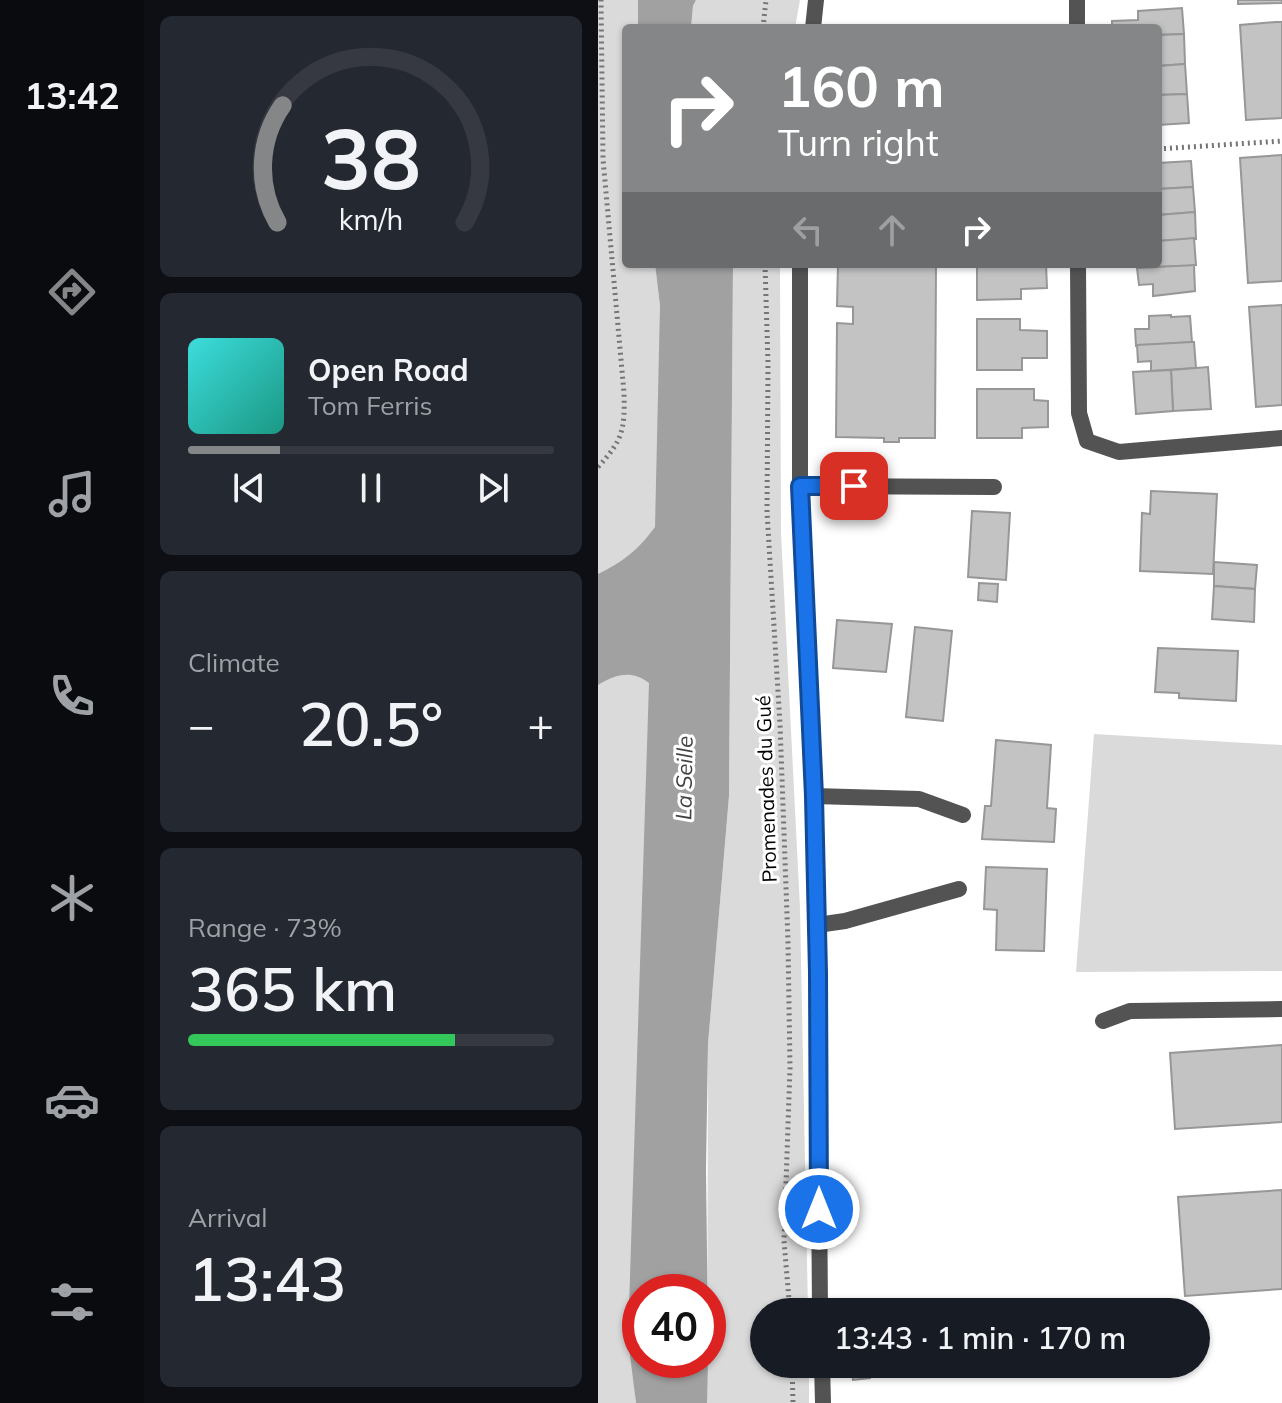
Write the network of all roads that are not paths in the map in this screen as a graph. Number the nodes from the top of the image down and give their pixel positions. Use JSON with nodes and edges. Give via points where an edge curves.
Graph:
{"nodes":[{"id":1,"x":816,"y":0,"type":"edge"},
{"id":2,"x":1077,"y":0,"type":"edge"},
{"id":3,"x":813,"y":24,"type":"edge"},
{"id":4,"x":1077,"y":24,"type":"edge"},
{"id":5,"x":800,"y":268,"type":"edge"},
{"id":6,"x":1078,"y":268,"type":"edge"},
{"id":7,"x":1282,"y":438,"type":"edge"},
{"id":8,"x":800,"y":486,"type":"junction"},
{"id":9,"x":994,"y":487,"type":"dead end"},
{"id":10,"x":814,"y":796,"type":"junction"},
{"id":11,"x":963,"y":815,"type":"dead end"},
{"id":12,"x":959,"y":889,"type":"dead end"},
{"id":13,"x":817,"y":925,"type":"junction"},
{"id":14,"x":1282,"y":1009,"type":"edge"},
{"id":15,"x":1103,"y":1021,"type":"dead end"},
{"id":16,"x":820,"y":1298,"type":"edge"},
{"id":17,"x":822,"y":1378,"type":"edge"},
{"id":18,"x":823,"y":1403,"type":"edge"}],
"edges":[{"from":1,"to":3,"type":"street"},
{"from":2,"to":4,"type":"street"},
{"from":5,"to":8,"type":"street"},
{"from":6,"to":7,"type":"street","via":[[1079,413],[1087,441],[1119,452]]},
{"from":8,"to":9,"type":"street"},
{"from":8,"to":10,"type":"street"},
{"from":10,"to":11,"type":"street","via":[[919,799]]},
{"from":10,"to":13,"type":"street"},
{"from":12,"to":13,"type":"street"},
{"from":13,"to":16,"type":"street"},
{"from":14,"to":15,"type":"street","via":[[1130,1011]]},
{"from":17,"to":18,"type":"street"}]}
